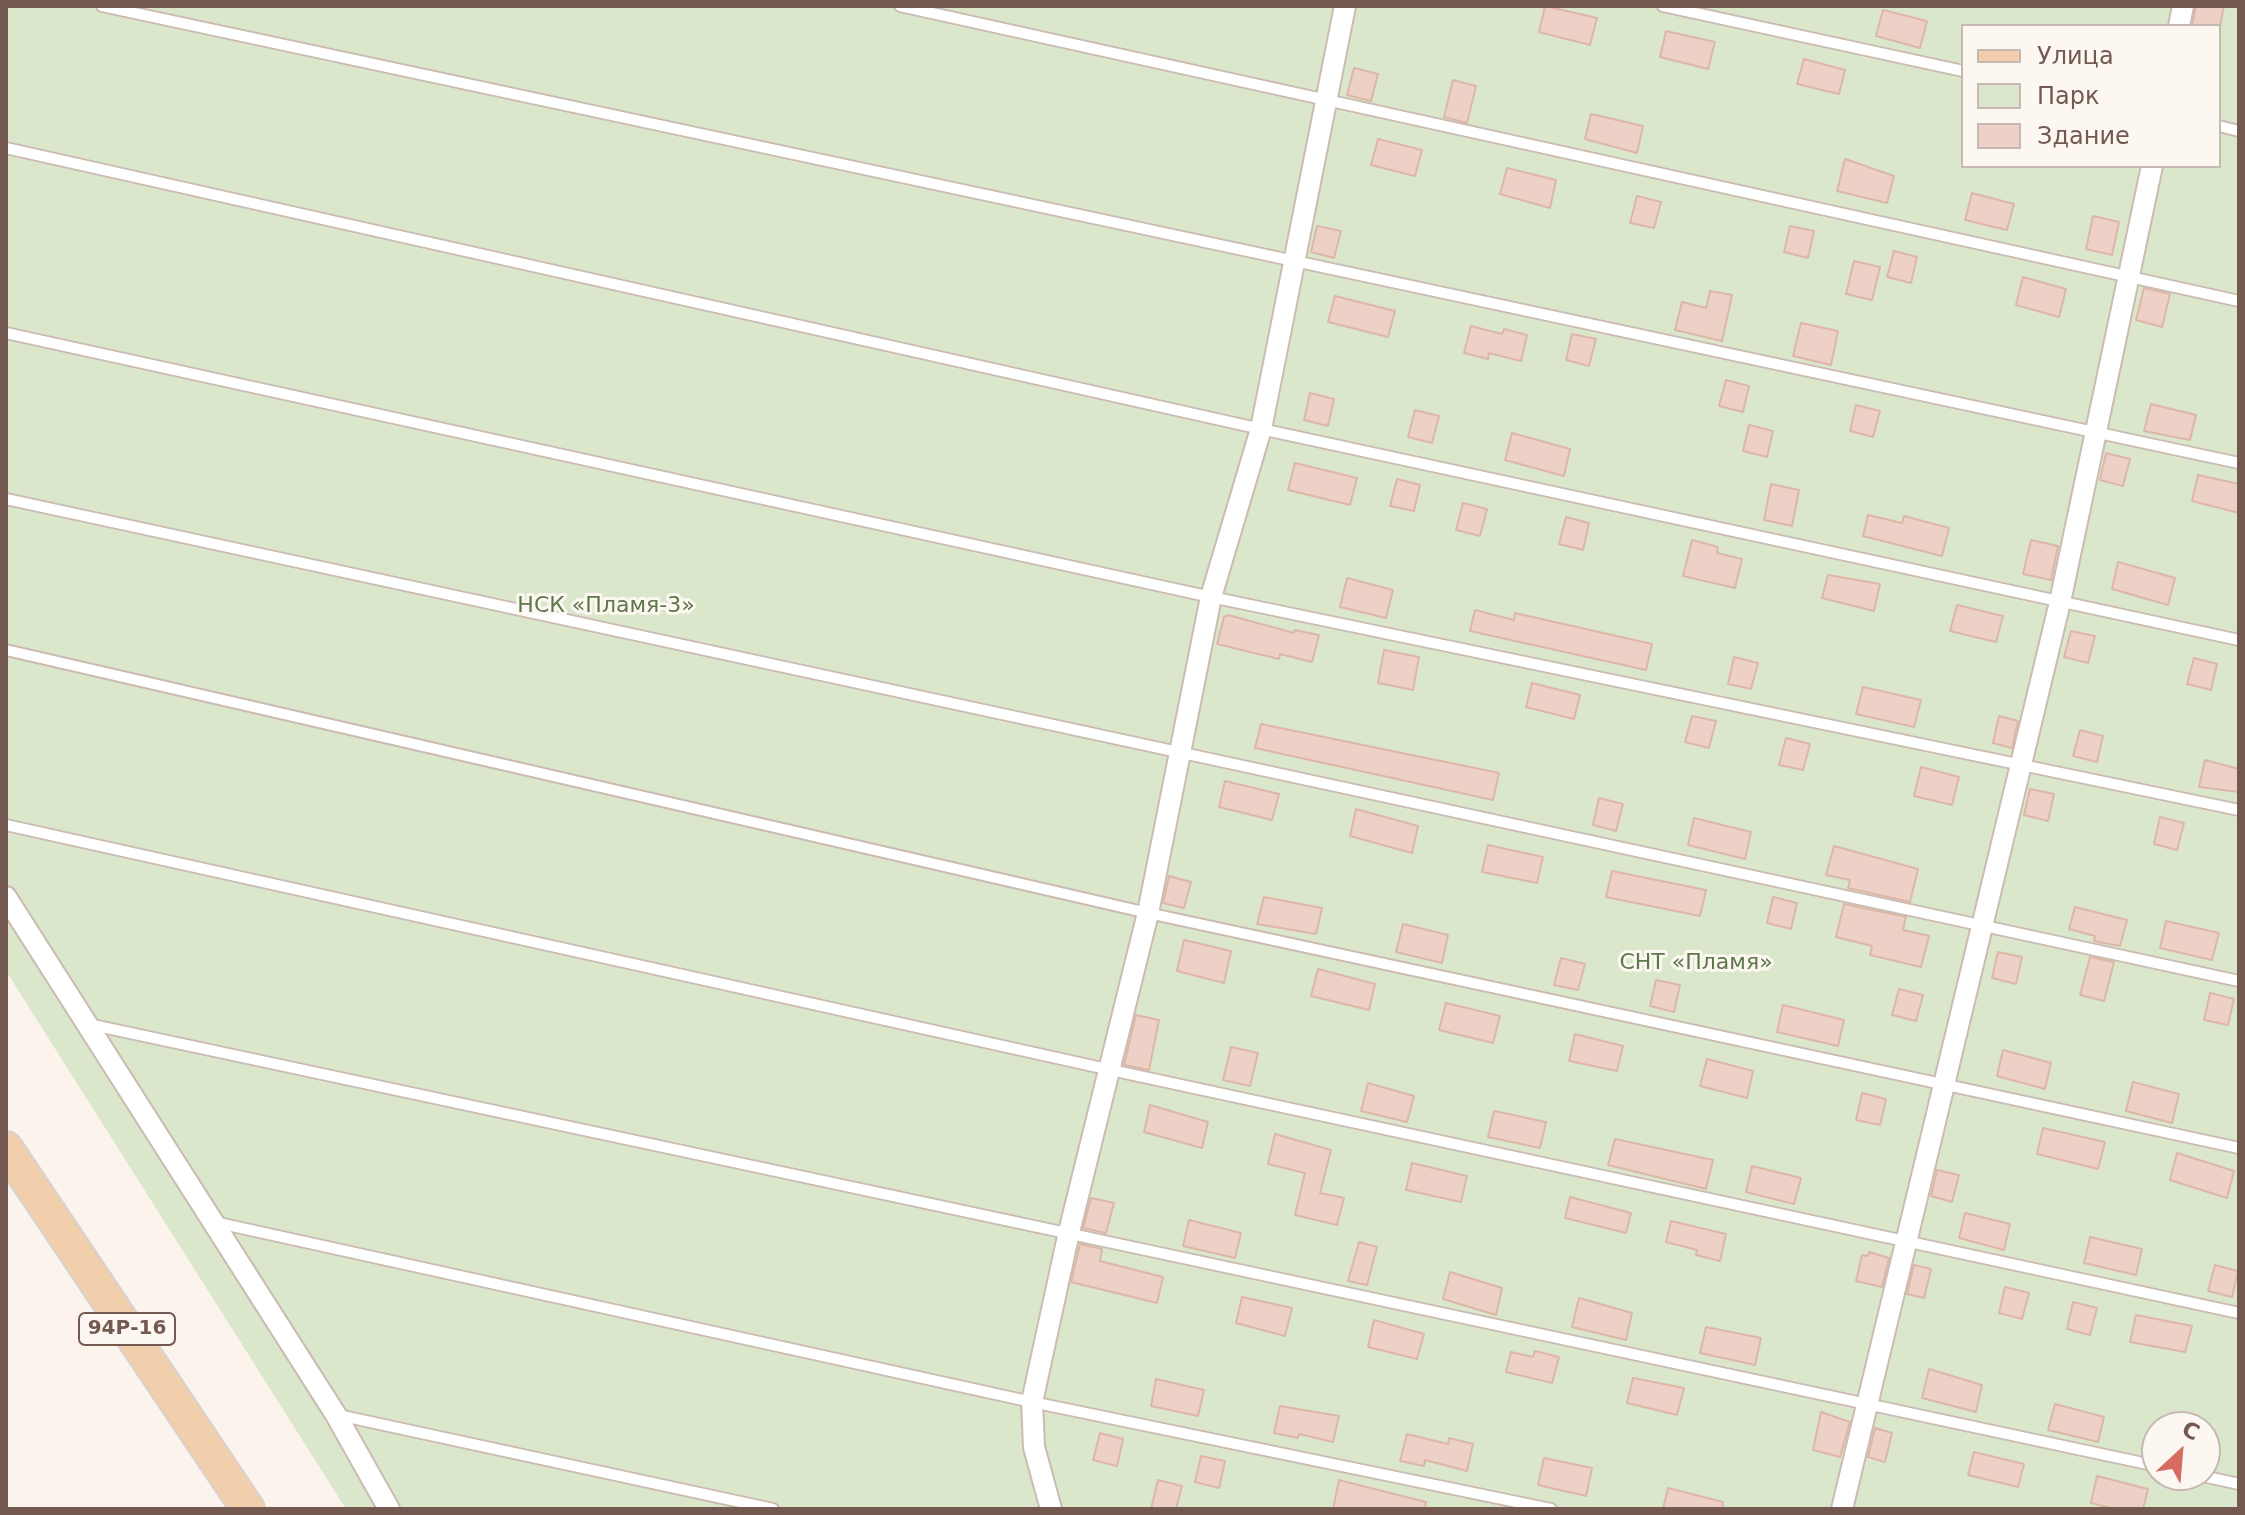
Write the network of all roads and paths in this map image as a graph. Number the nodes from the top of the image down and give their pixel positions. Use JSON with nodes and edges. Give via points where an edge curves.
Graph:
{"nodes":[{"id":1,"x":102,"y":6,"type":"edge"},
{"id":2,"x":900,"y":6,"type":"edge"},
{"id":3,"x":1345,"y":6,"type":"edge"},
{"id":4,"x":1663,"y":6,"type":"edge"},
{"id":5,"x":1961,"y":71,"type":"edge"},
{"id":6,"x":1323,"y":102,"type":"junction"},
{"id":7,"x":6,"y":148,"type":"edge"},
{"id":8,"x":2152,"y":168,"type":"edge"},
{"id":9,"x":1296,"y":262,"type":"junction"},
{"id":10,"x":2131,"y":278,"type":"junction"},
{"id":11,"x":2239,"y":301,"type":"edge"},
{"id":12,"x":6,"y":333,"type":"edge"},
{"id":13,"x":1261,"y":429,"type":"junction"},
{"id":14,"x":2097,"y":433,"type":"junction"},
{"id":15,"x":2239,"y":463,"type":"edge"},
{"id":16,"x":6,"y":499,"type":"edge"},
{"id":17,"x":1211,"y":597,"type":"junction"},
{"id":18,"x":2060,"y":602,"type":"junction"},
{"id":19,"x":2239,"y":640,"type":"edge"},
{"id":20,"x":6,"y":650,"type":"edge"},
{"id":21,"x":1180,"y":754,"type":"junction"},
{"id":22,"x":2019,"y":763,"type":"junction"},
{"id":23,"x":2239,"y":810,"type":"edge"},
{"id":24,"x":6,"y":825,"type":"edge"},
{"id":25,"x":6,"y":897,"type":"edge"},
{"id":26,"x":1148,"y":913,"type":"junction"},
{"id":27,"x":1981,"y":925,"type":"junction"},
{"id":28,"x":2239,"y":981,"type":"edge"},
{"id":29,"x":86,"y":1023,"type":"junction"},
{"id":30,"x":1111,"y":1070,"type":"junction"},
{"id":31,"x":1943,"y":1086,"type":"junction"},
{"id":32,"x":6,"y":1148,"type":"edge"},
{"id":33,"x":2239,"y":1148,"type":"edge"},
{"id":34,"x":212,"y":1222,"type":"junction"},
{"id":35,"x":1069,"y":1232,"type":"junction"},
{"id":36,"x":1905,"y":1242,"type":"junction"},
{"id":37,"x":2239,"y":1313,"type":"edge"},
{"id":38,"x":1032,"y":1402,"type":"junction"},
{"id":39,"x":1869,"y":1406,"type":"junction"},
{"id":40,"x":336,"y":1415,"type":"junction"},
{"id":41,"x":2141,"y":1463,"type":"edge"},
{"id":42,"x":248,"y":1509,"type":"edge"},
{"id":43,"x":389,"y":1509,"type":"edge"},
{"id":44,"x":773,"y":1509,"type":"edge"},
{"id":45,"x":1051,"y":1509,"type":"edge"},
{"id":46,"x":1551,"y":1509,"type":"edge"},
{"id":47,"x":1842,"y":1509,"type":"edge"}],
"edges":[{"from":1,"to":9,"type":"lane"},
{"from":2,"to":6,"type":"lane"},
{"from":3,"to":6,"type":"street"},
{"from":4,"to":5,"type":"lane"},
{"from":6,"to":9,"type":"street"},
{"from":6,"to":10,"type":"lane"},
{"from":7,"to":13,"type":"lane"},
{"from":8,"to":10,"type":"street"},
{"from":9,"to":13,"type":"street"},
{"from":9,"to":14,"type":"lane"},
{"from":10,"to":11,"type":"lane"},
{"from":10,"to":14,"type":"street"},
{"from":12,"to":17,"type":"lane"},
{"from":13,"to":17,"type":"street"},
{"from":13,"to":18,"type":"lane"},
{"from":14,"to":15,"type":"lane"},
{"from":14,"to":18,"type":"street"},
{"from":16,"to":21,"type":"lane"},
{"from":17,"to":21,"type":"street"},
{"from":17,"to":22,"type":"lane"},
{"from":18,"to":19,"type":"lane"},
{"from":18,"to":22,"type":"street"},
{"from":20,"to":26,"type":"lane"},
{"from":21,"to":26,"type":"street"},
{"from":21,"to":27,"type":"lane"},
{"from":22,"to":23,"type":"lane"},
{"from":22,"to":27,"type":"street"},
{"from":24,"to":30,"type":"lane"},
{"from":25,"to":29,"type":"street"},
{"from":26,"to":30,"type":"street"},
{"from":26,"to":31,"type":"lane"},
{"from":27,"to":28,"type":"lane"},
{"from":27,"to":31,"type":"street"},
{"from":29,"to":34,"type":"street"},
{"from":29,"to":35,"type":"lane"},
{"from":30,"to":35,"type":"street"},
{"from":30,"to":36,"type":"lane"},
{"from":31,"to":33,"type":"lane"},
{"from":31,"to":36,"type":"street"},
{"from":32,"to":42,"type":"main road","number":"94Р-16"},
{"from":34,"to":38,"type":"lane"},
{"from":34,"to":40,"type":"street"},
{"from":35,"to":38,"type":"street"},
{"from":35,"to":39,"type":"lane"},
{"from":36,"to":37,"type":"lane"},
{"from":36,"to":39,"type":"street"},
{"from":38,"to":45,"type":"street","via":[[1034,1447]]},
{"from":38,"to":46,"type":"lane"},
{"from":39,"to":41,"type":"lane"},
{"from":39,"to":47,"type":"street"},
{"from":40,"to":43,"type":"street"},
{"from":40,"to":44,"type":"lane"}]}
